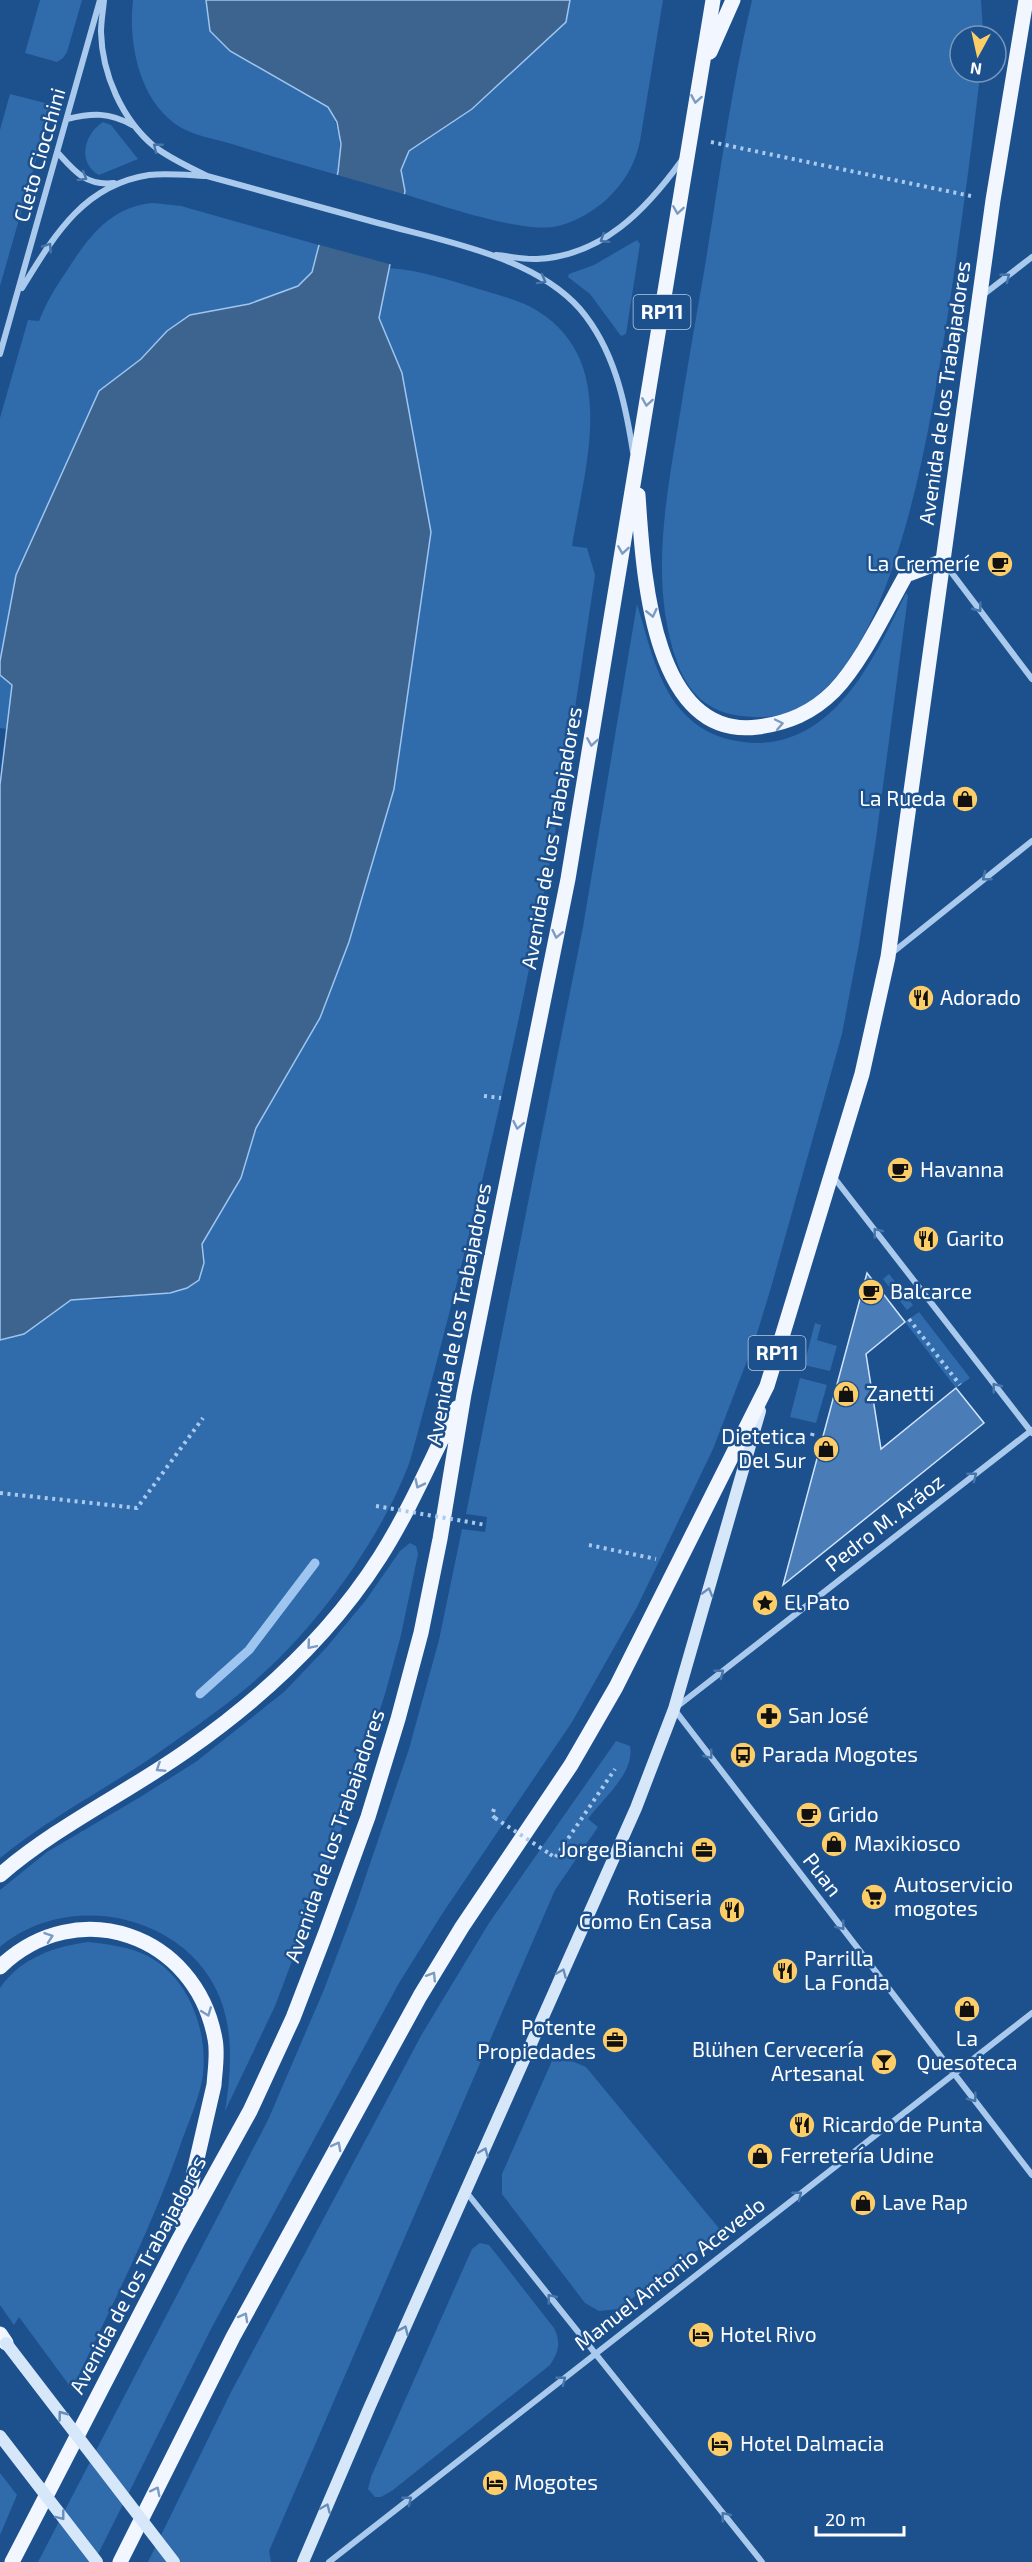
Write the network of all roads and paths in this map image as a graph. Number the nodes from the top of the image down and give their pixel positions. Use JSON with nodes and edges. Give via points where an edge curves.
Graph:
{"nodes":[{"id":1,"x":102,"y":0,"type":"edge"},
{"id":2,"x":713,"y":0,"type":"edge"},
{"id":3,"x":733,"y":0,"type":"edge"},
{"id":4,"x":1026,"y":0,"type":"edge"},
{"id":5,"x":701,"y":71,"type":"junction"},
{"id":6,"x":67,"y":119,"type":"junction"},
{"id":7,"x":135,"y":126,"type":"junction"},
{"id":8,"x":688,"y":145,"type":"junction"},
{"id":9,"x":57,"y":153,"type":"junction"},
{"id":10,"x":207,"y":176,"type":"junction"},
{"id":11,"x":116,"y":183,"type":"junction"},
{"id":12,"x":993,"y":200,"type":"junction"},
{"id":13,"x":489,"y":254,"type":"junction"},
{"id":14,"x":1032,"y":257,"type":"edge"},
{"id":15,"x":17,"y":296,"type":"junction"},
{"id":16,"x":980,"y":297,"type":"junction"},
{"id":17,"x":0,"y":354,"type":"edge"},
{"id":18,"x":636,"y":471,"type":"junction"},
{"id":19,"x":943,"y":561,"type":"junction"},
{"id":20,"x":1032,"y":679,"type":"edge"},
{"id":21,"x":1032,"y":841,"type":"edge"},
{"id":22,"x":888,"y":957,"type":"junction"},
{"id":23,"x":830,"y":1172,"type":"junction"},
{"id":24,"x":909,"y":1319,"type":"dead end"},
{"id":25,"x":960,"y":1385,"type":"dead end"},
{"id":26,"x":767,"y":1386,"type":"junction"},
{"id":27,"x":464,"y":1394,"type":"junction"},
{"id":28,"x":203,"y":1418,"type":"dead end"},
{"id":29,"x":1032,"y":1432,"type":"edge"},
{"id":30,"x":0,"y":1493,"type":"edge"},
{"id":31,"x":376,"y":1506,"type":"dead end"},
{"id":32,"x":486,"y":1525,"type":"dead end"},
{"id":33,"x":589,"y":1545,"type":"dead end"},
{"id":34,"x":660,"y":1560,"type":"dead end"},
{"id":35,"x":674,"y":1709,"type":"junction"},
{"id":36,"x":615,"y":1769,"type":"dead end"},
{"id":37,"x":494,"y":1809,"type":"dead end"},
{"id":38,"x":0,"y":1875,"type":"edge"},
{"id":39,"x":0,"y":1967,"type":"edge"},
{"id":40,"x":1032,"y":2013,"type":"edge"},
{"id":41,"x":954,"y":2073,"type":"junction"},
{"id":42,"x":1032,"y":2175,"type":"edge"},
{"id":43,"x":467,"y":2193,"type":"junction"},
{"id":44,"x":178,"y":2241,"type":"junction"},
{"id":45,"x":3,"y":2338,"type":"edge"},
{"id":46,"x":596,"y":2354,"type":"junction"},
{"id":47,"x":0,"y":2436,"type":"edge"},
{"id":48,"x":12,"y":2562,"type":"edge"},
{"id":49,"x":97,"y":2562,"type":"edge"},
{"id":50,"x":120,"y":2562,"type":"edge"},
{"id":51,"x":174,"y":2562,"type":"edge"},
{"id":52,"x":303,"y":2562,"type":"edge"},
{"id":53,"x":329,"y":2562,"type":"edge"},
{"id":54,"x":762,"y":2562,"type":"edge"}],
"edges":[{"from":1,"to":6,"type":"street","name":"Cleto Ciocchini"},
{"from":1,"to":7,"type":"street","via":[[101,32],[110,81]]},
{"from":2,"to":5,"type":"main road","name":"Avenida de los Trabajadores","number":"RP11"},
{"from":3,"to":5,"type":"main road"},
{"from":4,"to":12,"type":"main road","name":"Avenida de los Trabajadores","number":"RP11"},
{"from":5,"to":8,"type":"main road","name":"Avenida de los Trabajadores","number":"RP11","one_way":true},
{"from":6,"to":7,"type":"street","via":[[107,114]]},
{"from":6,"to":9,"type":"street","name":"Cleto Ciocchini"},
{"from":10,"to":7,"type":"street","one_way":true,"via":[[154,146]]},
{"from":8,"to":12,"type":"path"},
{"from":8,"to":13,"type":"street","one_way":true,"via":[[640,212],[586,249],[536,259]]},
{"from":8,"to":18,"type":"main road","name":"Avenida de los Trabajadores","number":"RP11","one_way":true},
{"from":9,"to":11,"type":"street","one_way":true,"via":[[89,182]]},
{"from":9,"to":15,"type":"street","name":"Cleto Ciocchini"},
{"from":10,"to":11,"type":"street","via":[[150,175]]},
{"from":10,"to":13,"type":"street"},
{"from":15,"to":11,"type":"street","one_way":true,"via":[[59,230],[81,206]]},
{"from":12,"to":16,"type":"main road","name":"Avenida de los Trabajadores","number":"RP11"},
{"from":13,"to":18,"type":"street","one_way":true,"via":[[566,295],[596,332],[618,380]]},
{"from":16,"to":14,"type":"street","one_way":true},
{"from":15,"to":17,"type":"street","name":"Cleto Ciocchini"},
{"from":16,"to":19,"type":"main road","name":"Avenida de los Trabajadores","number":"RP11"},
{"from":18,"to":19,"type":"main road","one_way":true,"via":[[642,554],[662,651],[689,702],[701,714],[732,726],[750,728],[788,722],[824,700],[861,652],[906,574]]},
{"from":18,"to":27,"type":"main road","name":"Avenida de los Trabajadores","number":"RP11","one_way":true,"via":[[568,879]]},
{"from":19,"to":20,"type":"street","one_way":true},
{"from":19,"to":22,"type":"main road","name":"Avenida de los Trabajadores","number":"RP11"},
{"from":21,"to":22,"type":"street","one_way":true},
{"from":22,"to":23,"type":"main road","name":"Avenida de los Trabajadores","number":"RP11","via":[[862,1074]]},
{"from":23,"to":26,"type":"main road","name":"Avenida de los Trabajadores","number":"RP11"},
{"from":29,"to":23,"type":"street","one_way":true},
{"from":24,"to":25,"type":"path"},
{"from":35,"to":26,"type":"main road","name":"Avenida de los Trabajadores","one_way":true},
{"from":50,"to":26,"type":"main road","name":"Avenida de los Trabajadores","number":"RP11","one_way":true,"via":[[233,2337],[414,2006],[560,1782],[616,1687]]},
{"from":27,"to":38,"type":"main road","one_way":true,"via":[[380,1557],[305,1652],[187,1751],[60,1829]]},
{"from":27,"to":44,"type":"main road","name":"Avenida de los Trabajadores","number":"RP11","via":[[421,1634],[368,1817],[293,2018],[250,2111]]},
{"from":28,"to":30,"type":"path","via":[[137,1508]]},
{"from":35,"to":29,"type":"street","name":"Pedro M. Aráoz","one_way":true},
{"from":31,"to":32,"type":"path","bridge":true},
{"from":33,"to":34,"type":"path"},
{"from":35,"to":41,"type":"street","name":"Puan","one_way":true},
{"from":43,"to":35,"type":"main road","name":"Avenida de los Trabajadores","one_way":true,"via":[[636,1808]]},
{"from":36,"to":37,"type":"path","bridge":true,"via":[[555,1858],[495,1818]]},
{"from":39,"to":44,"type":"main road","one_way":true,"via":[[51,1935],[92,1930],[137,1938],[155,1946],[189,1978],[209,2016],[216,2041],[216,2061],[212,2095]]},
{"from":40,"to":41,"type":"street","name":"Manuel Antonio Acevedo"},
{"from":41,"to":42,"type":"street","name":"Puan","one_way":true},
{"from":46,"to":41,"type":"street","name":"Manuel Antonio Acevedo","one_way":true},
{"from":46,"to":43,"type":"street","one_way":true},
{"from":52,"to":43,"type":"main road","name":"Avenida de los Trabajadores","one_way":true},
{"from":44,"to":48,"type":"main road","name":"Avenida de los Trabajadores","number":"RP11"},
{"from":51,"to":45,"type":"main road","one_way":true,"bridge":true},
{"from":53,"to":46,"type":"street","name":"Manuel Antonio Acevedo","one_way":true},
{"from":54,"to":46,"type":"street","one_way":true},
{"from":47,"to":49,"type":"main road","one_way":true,"bridge":true}]}
